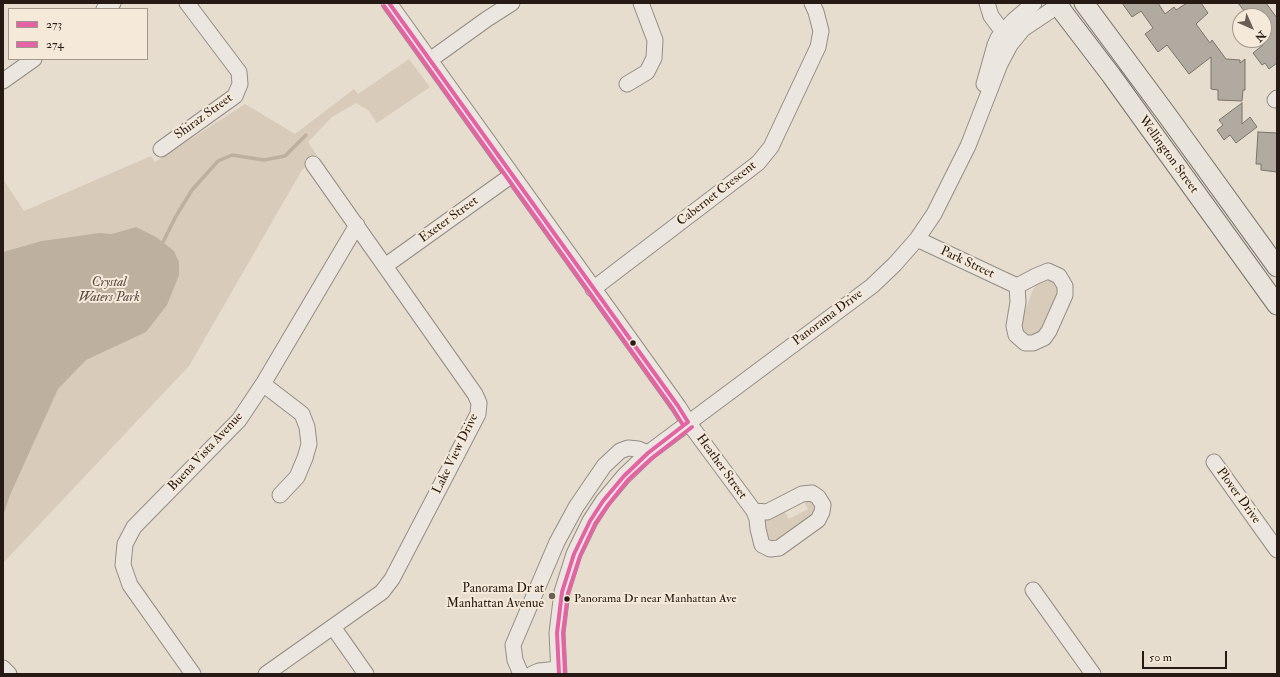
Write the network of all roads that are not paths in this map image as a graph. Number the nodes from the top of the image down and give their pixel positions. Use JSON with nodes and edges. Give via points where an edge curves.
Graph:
{"nodes":[{"id":1,"x":188,"y":3,"type":"edge"},
{"id":2,"x":389,"y":3,"type":"edge"},
{"id":3,"x":512,"y":3,"type":"edge"},
{"id":4,"x":641,"y":3,"type":"edge"},
{"id":5,"x":812,"y":3,"type":"edge"},
{"id":6,"x":987,"y":3,"type":"edge"},
{"id":7,"x":1034,"y":3,"type":"edge"},
{"id":8,"x":1084,"y":3,"type":"edge"},
{"id":9,"x":1059,"y":4,"type":"edge"},
{"id":10,"x":1003,"y":32,"type":"junction"},
{"id":11,"x":33,"y":60,"type":"edge"},
{"id":12,"x":430,"y":60,"type":"junction"},
{"id":13,"x":3,"y":82,"type":"edge"},
{"id":14,"x":627,"y":84,"type":"dead end"},
{"id":15,"x":968,"y":146,"type":"junction"},
{"id":16,"x":161,"y":149,"type":"dead end"},
{"id":17,"x":313,"y":164,"type":"dead end"},
{"id":18,"x":512,"y":175,"type":"junction"},
{"id":19,"x":357,"y":225,"type":"junction"},
{"id":20,"x":917,"y":239,"type":"junction"},
{"id":21,"x":386,"y":266,"type":"junction"},
{"id":22,"x":1277,"y":267,"type":"edge"},
{"id":23,"x":1017,"y":286,"type":"junction"},
{"id":24,"x":593,"y":289,"type":"junction"},
{"id":25,"x":1277,"y":305,"type":"edge"},
{"id":26,"x":263,"y":384,"type":"junction"},
{"id":27,"x":688,"y":422,"type":"junction"},
{"id":28,"x":648,"y":453,"type":"junction"},
{"id":29,"x":1214,"y":462,"type":"dead end"},
{"id":30,"x":280,"y":494,"type":"dead end"},
{"id":31,"x":754,"y":511,"type":"junction"},
{"id":32,"x":1277,"y":550,"type":"edge"},
{"id":33,"x":1033,"y":590,"type":"dead end"},
{"id":34,"x":332,"y":627,"type":"junction"},
{"id":35,"x":3,"y":668,"type":"edge"},
{"id":36,"x":559,"y":671,"type":"edge"},
{"id":37,"x":9,"y":674,"type":"edge"},
{"id":38,"x":193,"y":674,"type":"edge"},
{"id":39,"x":266,"y":674,"type":"edge"},
{"id":40,"x":366,"y":674,"type":"edge"},
{"id":41,"x":521,"y":674,"type":"edge"},
{"id":42,"x":532,"y":674,"type":"edge"},
{"id":43,"x":1093,"y":674,"type":"edge"}],
"edges":[{"from":1,"to":16,"type":"street","name":"Shiraz Street","via":[[239,72],[240,84],[235,96]]},
{"from":2,"to":12,"type":"street","name":"Heather Street"},
{"from":3,"to":12,"type":"street"},
{"from":4,"to":14,"type":"street","via":[[655,40],[654,58],[647,72]]},
{"from":5,"to":24,"type":"street","name":"Cabernet Crescent","via":[[821,31],[818,47],[771,147],[758,163]]},
{"from":6,"to":10,"type":"street","via":[[991,16]]},
{"from":7,"to":10,"type":"street","name":"Panorama Drive"},
{"from":8,"to":22,"type":"main road","name":"Wellington Street"},
{"from":9,"to":15,"type":"street","name":"Panorama Drive","via":[[1023,29],[1010,45]]},
{"from":9,"to":25,"type":"main road","name":"Wellington Street"},
{"from":10,"to":15,"type":"street","name":"Panorama Drive","via":[[995,45]]},
{"from":11,"to":13,"type":"street"},
{"from":12,"to":18,"type":"street","name":"Heather Street"},
{"from":15,"to":20,"type":"street","name":"Panorama Drive","via":[[934,214]]},
{"from":17,"to":19,"type":"street","name":"Lake View Drive"},
{"from":18,"to":21,"type":"street","name":"Exeter Street"},
{"from":18,"to":24,"type":"street","name":"Heather Street"},
{"from":19,"to":21,"type":"street","name":"Lake View Drive"},
{"from":19,"to":26,"type":"street","name":"Buena Vista Avenue"},
{"from":20,"to":23,"type":"street","name":"Park Street"},
{"from":20,"to":27,"type":"street","name":"Panorama Drive","via":[[872,286]]},
{"from":21,"to":34,"type":"street","name":"Lake View Drive","via":[[475,394],[479,403],[478,414],[392,579],[382,592]]},
{"from":23,"to":23,"type":"street","via":[[1048,271],[1059,276],[1065,286],[1065,295],[1049,331],[1044,338],[1033,344],[1016,335],[1014,326],[1018,302]]},
{"from":24,"to":27,"type":"street","name":"Heather Street"},
{"from":26,"to":30,"type":"street","via":[[302,414],[307,427],[309,444],[305,458],[297,477]]},
{"from":26,"to":38,"type":"street","name":"Buena Vista Avenue","via":[[239,420],[134,527],[125,544],[123,565],[130,585]]},
{"from":27,"to":28,"type":"street","name":"Panorama Drive"},
{"from":27,"to":31,"type":"street","name":"Heather Street"},
{"from":28,"to":36,"type":"street","name":"Panorama Drive","via":[[603,501],[574,554],[562,592],[557,633]]},
{"from":28,"to":41,"type":"street","via":[[628,448],[620,451],[604,466],[576,507],[557,542],[513,646]]},
{"from":29,"to":32,"type":"street","name":"Plover Drive"},
{"from":31,"to":31,"type":"street","name":"Heather Street","via":[[767,512],[802,494],[812,493],[823,505],[818,520],[779,548],[770,549],[762,545]]},
{"from":33,"to":43,"type":"street"},
{"from":34,"to":39,"type":"street","name":"Lake View Drive"},
{"from":34,"to":40,"type":"street"},
{"from":35,"to":37,"type":"street"},
{"from":36,"to":42,"type":"street","via":[[539,671]]}]}
